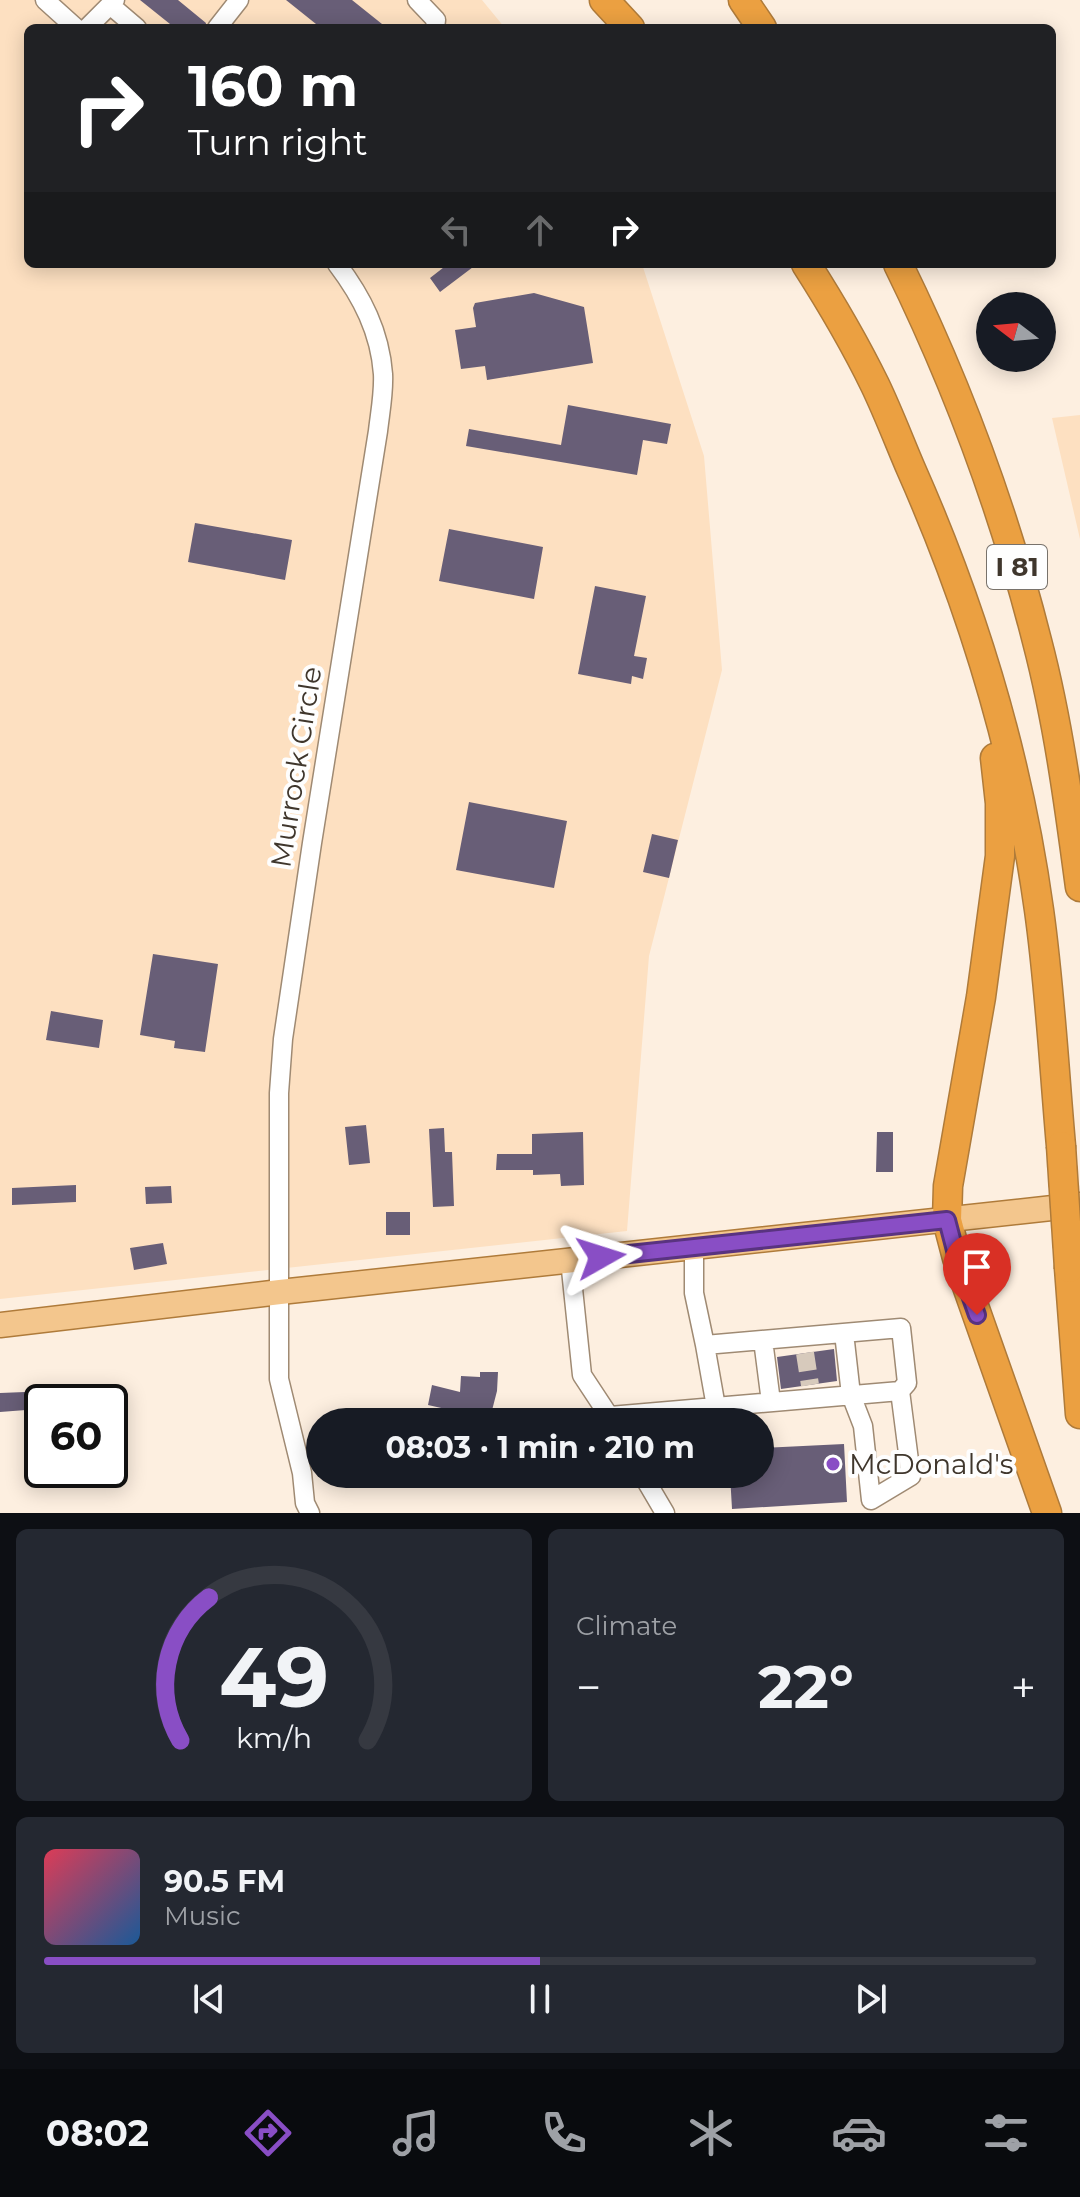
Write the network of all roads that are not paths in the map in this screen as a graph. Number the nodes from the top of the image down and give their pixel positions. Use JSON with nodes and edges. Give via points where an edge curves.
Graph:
{"nodes":[{"id":1,"x":45,"y":0,"type":"edge"},
{"id":2,"x":239,"y":0,"type":"edge"},
{"id":3,"x":417,"y":0,"type":"edge"},
{"id":4,"x":604,"y":0,"type":"edge"},
{"id":5,"x":743,"y":0,"type":"edge"},
{"id":6,"x":113,"y":2,"type":"edge"},
{"id":7,"x":72,"y":24,"type":"edge"},
{"id":8,"x":91,"y":24,"type":"edge"},
{"id":9,"x":133,"y":24,"type":"edge"},
{"id":10,"x":220,"y":24,"type":"edge"},
{"id":11,"x":436,"y":24,"type":"edge"},
{"id":12,"x":626,"y":24,"type":"edge"},
{"id":13,"x":759,"y":24,"type":"edge"},
{"id":14,"x":340,"y":268,"type":"edge"},
{"id":15,"x":809,"y":268,"type":"edge"},
{"id":16,"x":900,"y":268,"type":"edge"},
{"id":17,"x":973,"y":627,"type":"junction"},
{"id":18,"x":1038,"y":643,"type":"junction"},
{"id":19,"x":1080,"y":772,"type":"edge"},
{"id":20,"x":1080,"y":887,"type":"edge"},
{"id":21,"x":1080,"y":1205,"type":"edge"},
{"id":22,"x":947,"y":1220,"type":"junction"},
{"id":23,"x":694,"y":1247,"type":"junction"},
{"id":24,"x":570,"y":1260,"type":"junction"},
{"id":25,"x":280,"y":1292,"type":"junction"},
{"id":26,"x":0,"y":1325,"type":"edge"},
{"id":27,"x":844,"y":1333,"type":"junction"},
{"id":28,"x":763,"y":1340,"type":"junction"},
{"id":29,"x":705,"y":1345,"type":"junction"},
{"id":30,"x":900,"y":1391,"type":"junction"},
{"id":31,"x":851,"y":1395,"type":"junction"},
{"id":32,"x":771,"y":1402,"type":"junction"},
{"id":33,"x":716,"y":1407,"type":"junction"},
{"id":34,"x":604,"y":1408,"type":"edge"},
{"id":35,"x":707,"y":1408,"type":"edge"},
{"id":36,"x":1080,"y":1414,"type":"edge"},
{"id":37,"x":650,"y":1488,"type":"edge"},
{"id":38,"x":310,"y":1513,"type":"edge"},
{"id":39,"x":665,"y":1513,"type":"edge"},
{"id":40,"x":1047,"y":1513,"type":"edge"}],
"edges":[{"from":1,"to":7,"type":"street"},
{"from":2,"to":10,"type":"street"},
{"from":3,"to":11,"type":"street"},
{"from":4,"to":12,"type":"highway"},
{"from":5,"to":13,"type":"highway"},
{"from":6,"to":8,"type":"street"},
{"from":6,"to":9,"type":"street"},
{"from":14,"to":25,"type":"street","name":"Murrock Circle","via":[[369,316],[383,377],[283,1039]]},
{"from":15,"to":17,"type":"highway","number":"I 81","via":[[875,385],[942,539]]},
{"from":16,"to":18,"type":"highway","number":"I 81","via":[[973,436]]},
{"from":17,"to":22,"type":"highway","via":[[994,749],[1000,856]]},
{"from":17,"to":36,"type":"highway","number":"I 81","bridge":true,"via":[[1019,793],[1039,910]]},
{"from":18,"to":19,"type":"highway","via":[[1060,691]]},
{"from":18,"to":20,"type":"highway","number":"I 81"},
{"from":21,"to":22,"type":"main road"},
{"from":22,"to":23,"type":"main road"},
{"from":22,"to":40,"type":"highway"},
{"from":23,"to":24,"type":"main road"},
{"from":23,"to":29,"type":"street","via":[[694,1293]]},
{"from":24,"to":25,"type":"main road"},
{"from":24,"to":34,"type":"street","via":[[582,1375]]},
{"from":25,"to":26,"type":"main road"},
{"from":25,"to":38,"type":"street","name":"Murrock Circle","via":[[279,1379]]},
{"from":27,"to":28,"type":"street","via":[[804,1345]]},
{"from":27,"to":30,"type":"street","via":[[901,1328],[907,1383]]},
{"from":27,"to":31,"type":"street"},
{"from":28,"to":29,"type":"street"},
{"from":28,"to":32,"type":"street"},
{"from":29,"to":33,"type":"street"},
{"from":30,"to":31,"type":"street"},
{"from":30,"to":31,"type":"street","via":[[911,1476],[871,1500],[863,1426]]},
{"from":31,"to":32,"type":"street","via":[[812,1392]]},
{"from":32,"to":33,"type":"street"},
{"from":33,"to":35,"type":"street"},
{"from":37,"to":39,"type":"street"}]}
